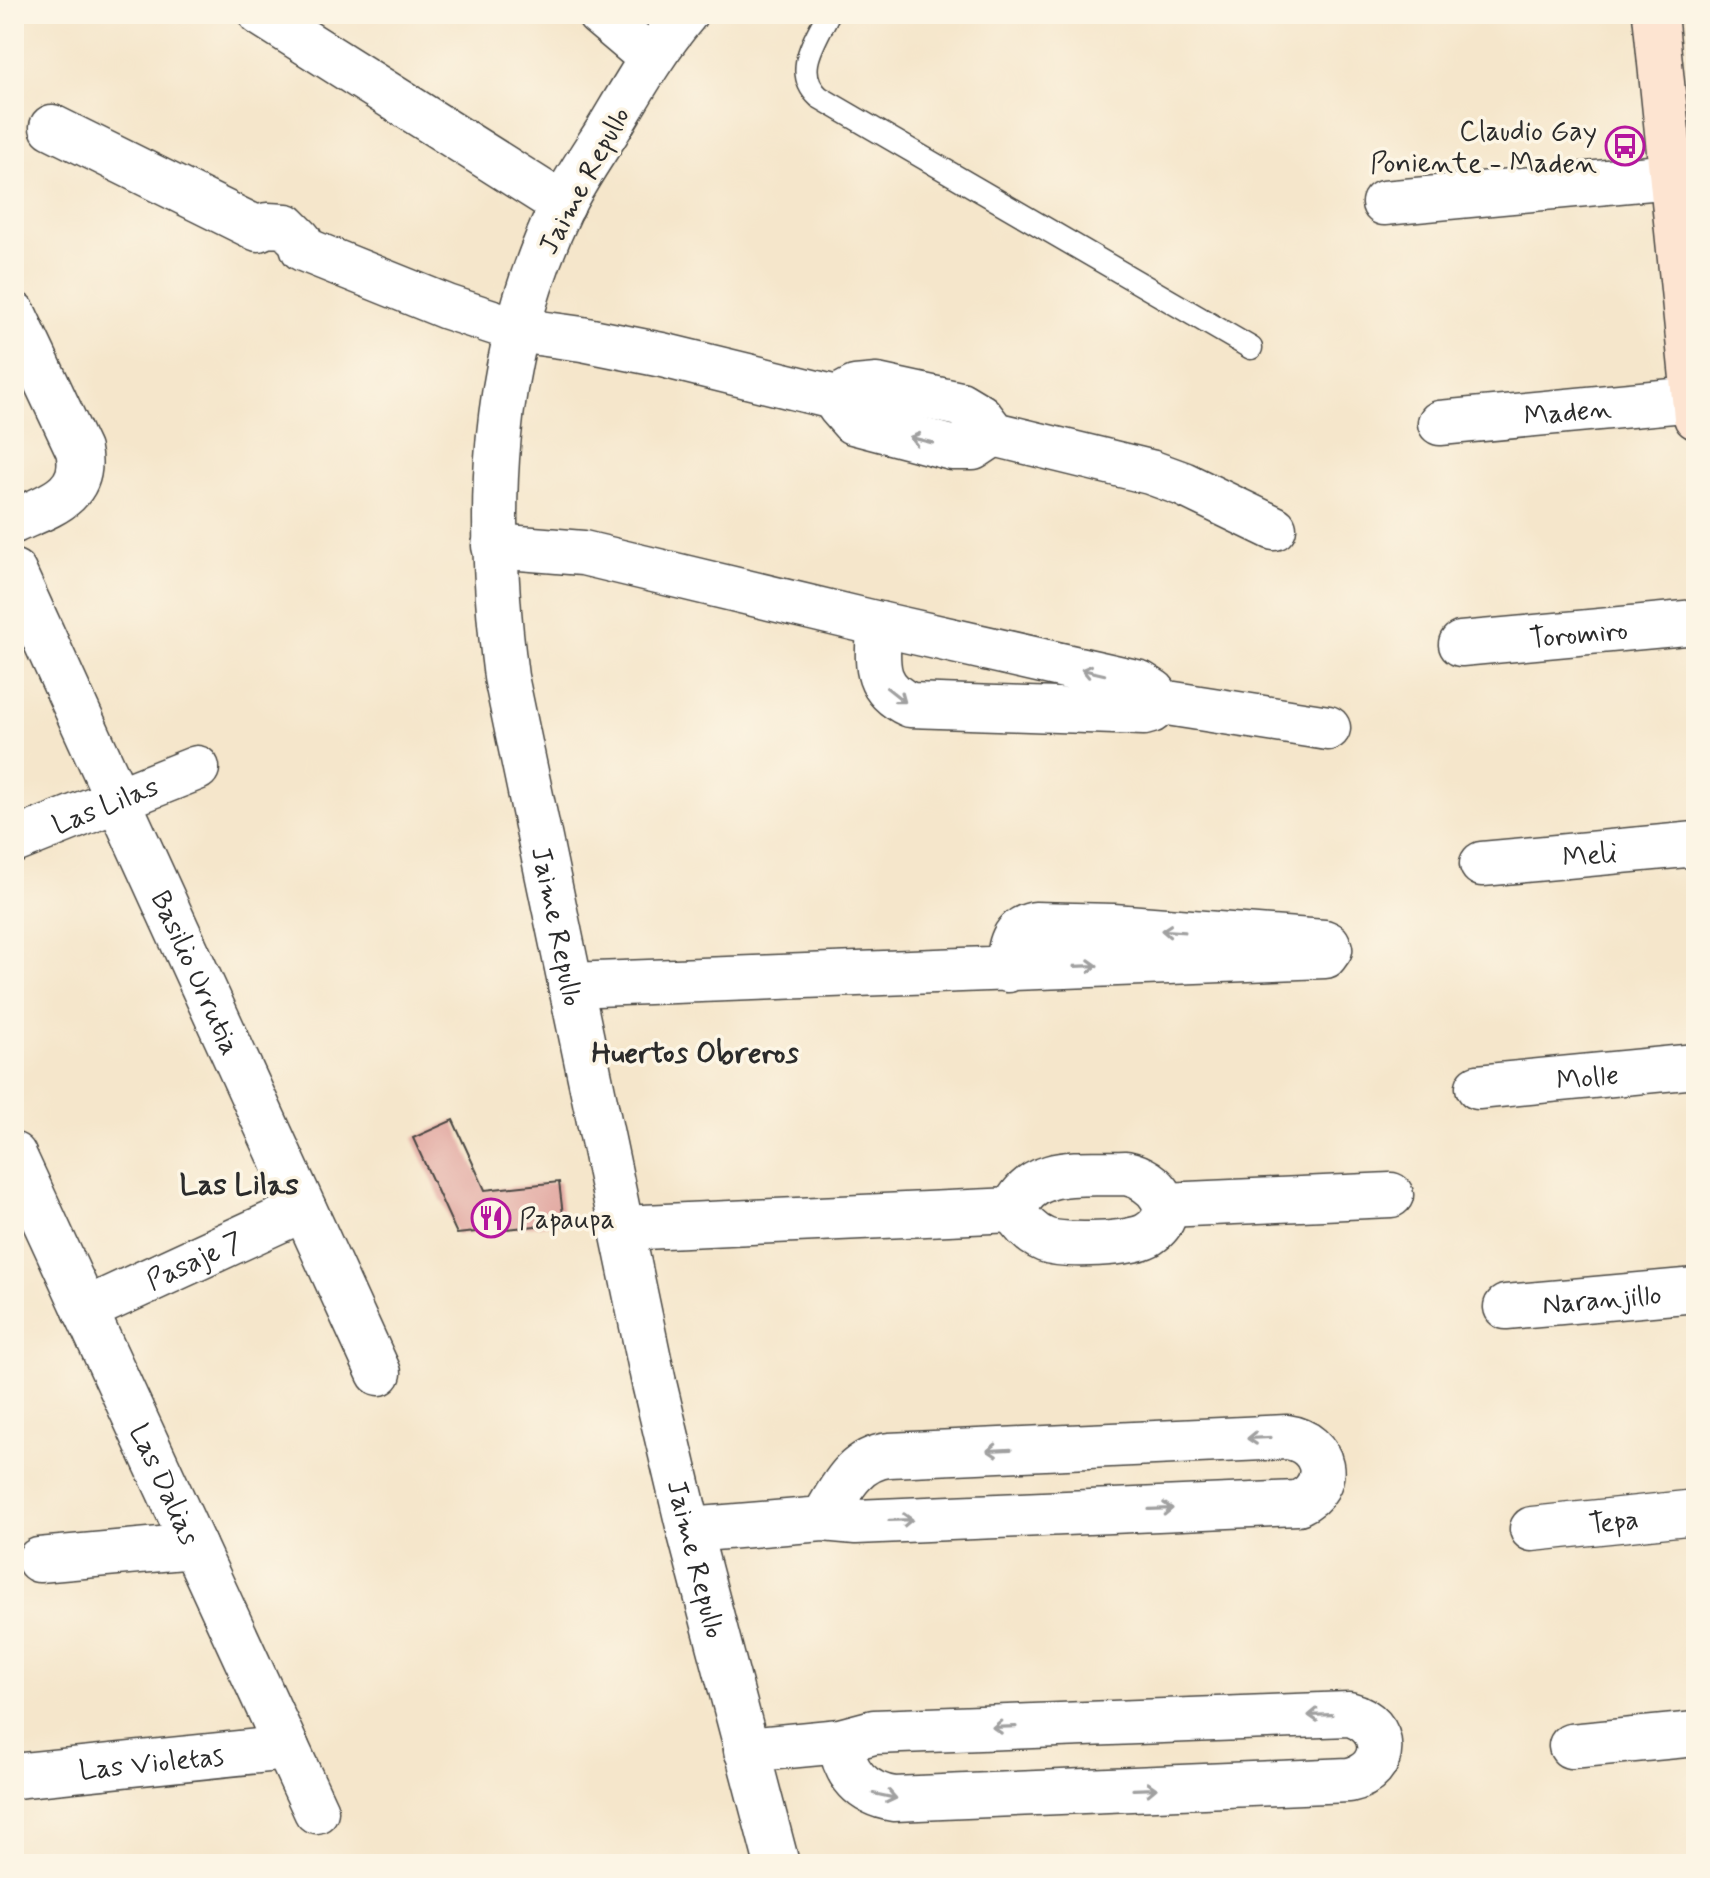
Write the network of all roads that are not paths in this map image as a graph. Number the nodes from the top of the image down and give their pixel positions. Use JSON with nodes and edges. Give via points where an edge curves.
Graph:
{"nodes":[{"id":1,"x":261,"y":14,"type":"edge"},
{"id":2,"x":599,"y":14,"type":"edge"},
{"id":3,"x":685,"y":14,"type":"edge"},
{"id":4,"x":828,"y":14,"type":"edge"},
{"id":5,"x":1655,"y":14,"type":"edge"},
{"id":6,"x":651,"y":58,"type":"junction"},
{"id":7,"x":52,"y":127,"type":"dead end"},
{"id":8,"x":1672,"y":176,"type":"junction"},
{"id":9,"x":1384,"y":203,"type":"dead end"},
{"id":10,"x":563,"y":205,"type":"junction"},
{"id":11,"x":14,"y":314,"type":"edge"},
{"id":12,"x":517,"y":330,"type":"junction"},
{"id":13,"x":1251,"y":348,"type":"dead end"},
{"id":14,"x":1695,"y":408,"type":"edge"},
{"id":15,"x":1440,"y":423,"type":"dead end"},
{"id":16,"x":14,"y":521,"type":"edge"},
{"id":17,"x":1274,"y":528,"type":"dead end"},
{"id":18,"x":494,"y":546,"type":"junction"},
{"id":19,"x":14,"y":572,"type":"edge"},
{"id":20,"x":1696,"y":622,"type":"edge"},
{"id":21,"x":879,"y":624,"type":"junction"},
{"id":22,"x":1461,"y":644,"type":"dead end"},
{"id":23,"x":1161,"y":702,"type":"junction"},
{"id":24,"x":1328,"y":728,"type":"dead end"},
{"id":25,"x":197,"y":768,"type":"dead end"},
{"id":26,"x":116,"y":801,"type":"junction"},
{"id":27,"x":14,"y":841,"type":"edge"},
{"id":28,"x":1696,"y":844,"type":"edge"},
{"id":29,"x":1482,"y":864,"type":"dead end"},
{"id":30,"x":1008,"y":970,"type":"junction"},
{"id":31,"x":570,"y":985,"type":"junction"},
{"id":32,"x":1696,"y":1066,"type":"edge"},
{"id":33,"x":1478,"y":1087,"type":"dead end"},
{"id":34,"x":14,"y":1155,"type":"edge"},
{"id":35,"x":1391,"y":1195,"type":"dead end"},
{"id":36,"x":1165,"y":1205,"type":"junction"},
{"id":37,"x":304,"y":1209,"type":"junction"},
{"id":38,"x":1013,"y":1210,"type":"junction"},
{"id":39,"x":622,"y":1228,"type":"junction"},
{"id":40,"x":1696,"y":1290,"type":"edge"},
{"id":41,"x":1506,"y":1307,"type":"dead end"},
{"id":42,"x":85,"y":1310,"type":"junction"},
{"id":43,"x":379,"y":1373,"type":"dead end"},
{"id":44,"x":1062,"y":1447,"type":"junction"},
{"id":45,"x":1069,"y":1512,"type":"junction"},
{"id":46,"x":1696,"y":1512,"type":"edge"},
{"id":47,"x":823,"y":1519,"type":"junction"},
{"id":48,"x":1532,"y":1529,"type":"dead end"},
{"id":49,"x":689,"y":1530,"type":"junction"},
{"id":50,"x":194,"y":1546,"type":"junction"},
{"id":51,"x":39,"y":1560,"type":"dead end"},
{"id":52,"x":1070,"y":1724,"type":"junction"},
{"id":53,"x":1696,"y":1734,"type":"edge"},
{"id":54,"x":840,"y":1741,"type":"junction"},
{"id":55,"x":1571,"y":1746,"type":"dead end"},
{"id":56,"x":287,"y":1748,"type":"junction"},
{"id":57,"x":746,"y":1750,"type":"junction"},
{"id":58,"x":14,"y":1776,"type":"edge"},
{"id":59,"x":1077,"y":1791,"type":"junction"},
{"id":60,"x":316,"y":1811,"type":"dead end"},
{"id":61,"x":777,"y":1864,"type":"edge"}],
"edges":[{"from":1,"to":10,"type":"street"},
{"from":2,"to":6,"type":"street"},
{"from":3,"to":6,"type":"street","name":"Jaime Repullo"},
{"from":4,"to":13,"type":"lane","via":[[805,65],[808,84],[819,97]]},
{"from":5,"to":8,"type":"street"},
{"from":6,"to":10,"type":"street","name":"Jaime Repullo"},
{"from":7,"to":12,"type":"street","via":[[258,229],[265,247],[274,253],[303,249]]},
{"from":8,"to":9,"type":"street"},
{"from":8,"to":14,"type":"street"},
{"from":10,"to":12,"type":"street","name":"Jaime Repullo"},
{"from":11,"to":16,"type":"street","via":[[80,460],[72,488]]},
{"from":17,"to":12,"type":"street","one_way":true,"via":[[1150,472],[994,434],[973,448],[952,448],[853,422],[837,398],[662,355]]},
{"from":12,"to":18,"type":"street","name":"Jaime Repullo","via":[[501,407]]},
{"from":14,"to":15,"type":"street","name":"Maden"},
{"from":18,"to":21,"type":"street","via":[[583,553]]},
{"from":18,"to":31,"type":"street","name":"Jaime Repullo","via":[[506,677]]},
{"from":19,"to":26,"type":"street","name":"Basilio Urrutia"},
{"from":20,"to":22,"type":"street","name":"Toromiro"},
{"from":23,"to":21,"type":"street","one_way":true,"via":[[1140,683]]},
{"from":21,"to":23,"type":"street","one_way":true,"via":[[882,683],[910,705],[1144,713]]},
{"from":23,"to":24,"type":"street"},
{"from":25,"to":26,"type":"street","name":"Las Lilas"},
{"from":26,"to":27,"type":"street","name":"Las Lilas"},
{"from":26,"to":37,"type":"street","name":"Basilio Urrutia"},
{"from":28,"to":29,"type":"street","name":"Meli"},
{"from":30,"to":30,"type":"street","one_way":true,"via":[[1325,956],[1330,949],[1324,942],[1035,924],[1012,938]]},
{"from":30,"to":31,"type":"street"},
{"from":31,"to":39,"type":"street","name":"Jaime Repullo"},
{"from":32,"to":33,"type":"street","name":"Molle"},
{"from":34,"to":42,"type":"street","name":"Las Dalias"},
{"from":35,"to":36,"type":"street"},
{"from":36,"to":38,"type":"street","via":[[1150,1181],[1126,1173],[1051,1176],[1027,1188]]},
{"from":36,"to":38,"type":"street","via":[[1155,1229],[1128,1241],[1044,1240]]},
{"from":37,"to":42,"type":"street","name":"Pasaje 7"},
{"from":37,"to":43,"type":"street","name":"Basilio Urrutia"},
{"from":38,"to":39,"type":"street"},
{"from":39,"to":49,"type":"street","name":"Jaime Repullo"},
{"from":40,"to":41,"type":"street","name":"Naranjillo"},
{"from":42,"to":50,"type":"street","name":"Las Dalias"},
{"from":44,"to":45,"type":"street","via":[[1079,1465],[1082,1477],[1082,1490]]},
{"from":45,"to":44,"type":"street","one_way":true,"via":[[1298,1503],[1314,1492],[1322,1467],[1312,1448],[1287,1437]]},
{"from":44,"to":47,"type":"street","one_way":true,"via":[[878,1456],[857,1467]]},
{"from":47,"to":45,"type":"street","one_way":true},
{"from":46,"to":48,"type":"street","name":"Tepa"},
{"from":47,"to":49,"type":"street"},
{"from":49,"to":57,"type":"street","name":"Jaime Repullo"},
{"from":50,"to":51,"type":"street"},
{"from":50,"to":56,"type":"street","name":"Las Dalias"},
{"from":52,"to":54,"type":"street","one_way":true,"via":[[874,1732]]},
{"from":52,"to":59,"type":"street","via":[[1093,1754],[1087,1782]]},
{"from":59,"to":52,"type":"street","one_way":true,"via":[[1349,1780],[1371,1771],[1380,1747],[1369,1723],[1349,1714]]},
{"from":53,"to":55,"type":"street"},
{"from":54,"to":57,"type":"street"},
{"from":54,"to":59,"type":"street","one_way":true,"via":[[848,1771],[881,1797]]},
{"from":56,"to":58,"type":"street","name":"Las Violetas"},
{"from":56,"to":60,"type":"street","name":"Las Dalias"},
{"from":57,"to":61,"type":"street","name":"Jaime Repullo"}]}
